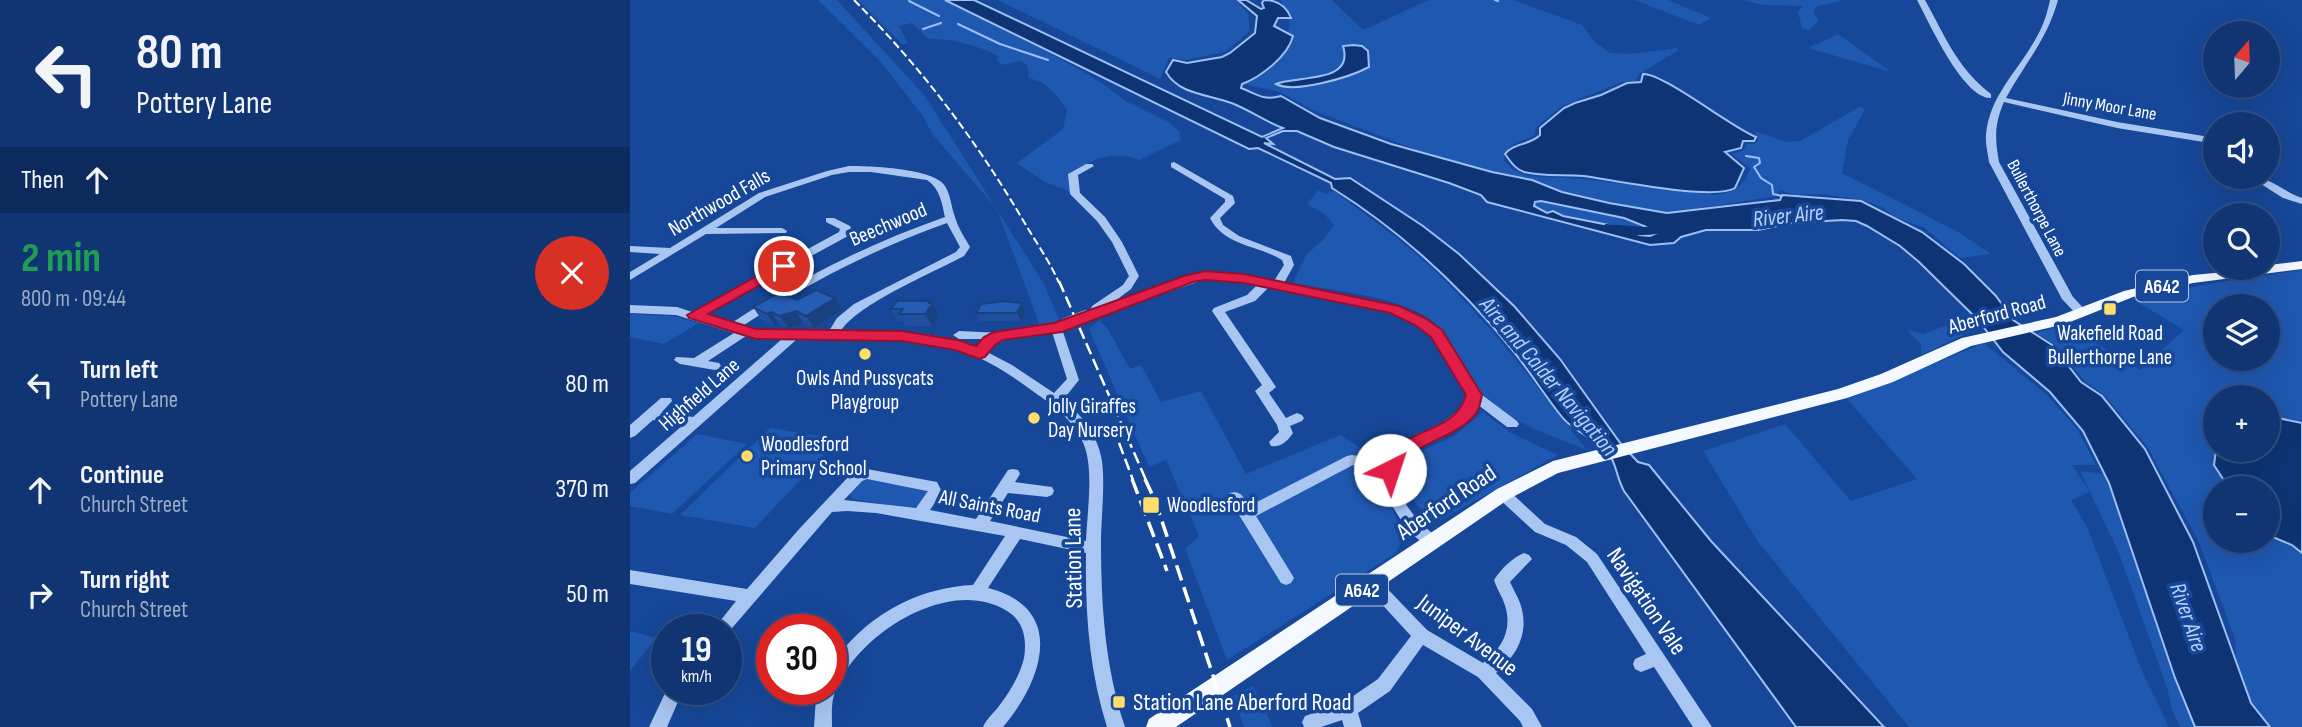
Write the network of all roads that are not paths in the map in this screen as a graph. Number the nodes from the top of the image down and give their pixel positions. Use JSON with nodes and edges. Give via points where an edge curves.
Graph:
{"nodes":[{"id":1,"x":1921,"y":0,"type":"edge"},
{"id":2,"x":2054,"y":0,"type":"edge"},
{"id":3,"x":1988,"y":96,"type":"dead end"},
{"id":4,"x":2000,"y":99,"type":"junction"},
{"id":5,"x":2203,"y":139,"type":"edge"},
{"id":6,"x":1174,"y":165,"type":"dead end"},
{"id":7,"x":1089,"y":166,"type":"dead end"},
{"id":8,"x":2275,"y":189,"type":"edge"},
{"id":9,"x":946,"y":198,"type":"joint"},
{"id":10,"x":2302,"y":201,"type":"edge"},
{"id":11,"x":950,"y":219,"type":"junction"},
{"id":12,"x":830,"y":220,"type":"dead end"},
{"id":13,"x":704,"y":231,"type":"junction"},
{"id":14,"x":782,"y":231,"type":"dead end"},
{"id":15,"x":841,"y":236,"type":"joint"},
{"id":16,"x":630,"y":249,"type":"edge"},
{"id":17,"x":672,"y":251,"type":"junction"},
{"id":18,"x":2302,"y":265,"type":"edge"},
{"id":19,"x":630,"y":277,"type":"edge"},
{"id":20,"x":1271,"y":284,"type":"junction"},
{"id":21,"x":630,"y":309,"type":"edge"},
{"id":22,"x":2082,"y":313,"type":"junction"},
{"id":23,"x":695,"y":315,"type":"junction"},
{"id":24,"x":1090,"y":315,"type":"junction"},
{"id":25,"x":1056,"y":328,"type":"junction"},
{"id":26,"x":738,"y":330,"type":"junction"},
{"id":27,"x":1000,"y":335,"type":"junction"},
{"id":28,"x":793,"y":336,"type":"junction"},
{"id":29,"x":832,"y":337,"type":"junction"},
{"id":30,"x":959,"y":340,"type":"junction"},
{"id":31,"x":979,"y":354,"type":"junction"},
{"id":32,"x":680,"y":360,"type":"dead end"},
{"id":33,"x":695,"y":363,"type":"junction"},
{"id":34,"x":715,"y":366,"type":"dead end"},
{"id":35,"x":1474,"y":395,"type":"junction"},
{"id":36,"x":1055,"y":400,"type":"junction"},
{"id":37,"x":666,"y":401,"type":"dead end"},
{"id":38,"x":653,"y":415,"type":"junction"},
{"id":39,"x":1297,"y":418,"type":"dead end"},
{"id":40,"x":696,"y":422,"type":"junction"},
{"id":41,"x":1283,"y":424,"type":"junction"},
{"id":42,"x":1512,"y":424,"type":"dead end"},
{"id":43,"x":630,"y":433,"type":"edge"},
{"id":44,"x":1276,"y":442,"type":"dead end"},
{"id":45,"x":1392,"y":466,"type":"junction"},
{"id":46,"x":631,"y":478,"type":"edge"},
{"id":47,"x":1047,"y":491,"type":"dead end"},
{"id":48,"x":1503,"y":494,"type":"junction"},
{"id":49,"x":1235,"y":497,"type":"dead end"},
{"id":50,"x":830,"y":507,"type":"junction"},
{"id":51,"x":1247,"y":514,"type":"junction"},
{"id":52,"x":919,"y":515,"type":"junction"},
{"id":53,"x":979,"y":527,"type":"junction"},
{"id":54,"x":1014,"y":534,"type":"junction"},
{"id":55,"x":1433,"y":542,"type":"junction"},
{"id":56,"x":1093,"y":548,"type":"junction"},
{"id":57,"x":1524,"y":559,"type":"dead end"},
{"id":58,"x":630,"y":577,"type":"edge"},
{"id":59,"x":1286,"y":578,"type":"dead end"},
{"id":60,"x":1372,"y":583,"type":"junction"},
{"id":61,"x":977,"y":592,"type":"junction"},
{"id":62,"x":750,"y":596,"type":"junction"},
{"id":63,"x":735,"y":614,"type":"edge"},
{"id":64,"x":1421,"y":635,"type":"junction"},
{"id":65,"x":847,"y":657,"type":"edge"},
{"id":66,"x":1484,"y":672,"type":"junction"},
{"id":67,"x":668,"y":705,"type":"edge"},
{"id":68,"x":824,"y":705,"type":"edge"},
{"id":69,"x":1350,"y":719,"type":"edge"},
{"id":70,"x":1311,"y":722,"type":"dead end"},
{"id":71,"x":658,"y":727,"type":"edge"},
{"id":72,"x":823,"y":727,"type":"edge"},
{"id":73,"x":992,"y":727,"type":"edge"},
{"id":74,"x":1116,"y":727,"type":"edge"},
{"id":75,"x":1157,"y":727,"type":"edge"},
{"id":76,"x":1533,"y":727,"type":"edge"},
{"id":77,"x":1703,"y":727,"type":"edge"}],
"edges":[{"from":1,"to":3,"type":"street","via":[[1950,58],[1962,75]]},
{"from":2,"to":4,"type":"street","name":"Bullerthorpe Lane","via":[[2048,24]]},
{"from":4,"to":5,"type":"street","name":"Jinny Moor Lane"},
{"from":4,"to":22,"type":"street","name":"Bullerthorpe Lane","via":[[1989,138],[1994,162],[2068,299]]},
{"from":6,"to":20,"type":"street","via":[[1230,198],[1215,219],[1219,226],[1247,244],[1287,258],[1289,265]]},
{"from":7,"to":24,"type":"street","via":[[1073,174],[1075,194],[1108,229],[1134,276],[1127,287]]},
{"from":8,"to":10,"type":"street"},
{"from":9,"to":11,"type":"street","name":"Beechwood"},
{"from":9,"to":13,"type":"street","name":"Northwood Falls","via":[[930,178],[849,169],[774,190]]},
{"from":11,"to":26,"type":"street","name":"Beechwood","via":[[909,232],[804,284]]},
{"from":11,"to":29,"type":"street","name":"Beechwood","via":[[965,247],[960,254],[858,307],[841,321]]},
{"from":12,"to":15,"type":"street","via":[[846,228]]},
{"from":13,"to":14,"type":"street"},
{"from":13,"to":17,"type":"street","name":"Northwood Falls"},
{"from":15,"to":23,"type":"street"},
{"from":16,"to":17,"type":"street"},
{"from":17,"to":19,"type":"street","name":"Northwood Falls"},
{"from":18,"to":22,"type":"main road","number":"A642","via":[[2193,279],[2129,294]]},
{"from":20,"to":24,"type":"street","via":[[1205,276]]},
{"from":20,"to":35,"type":"street","via":[[1394,309],[1420,321],[1442,340]]},
{"from":20,"to":41,"type":"street","via":[[1218,311],[1270,387],[1261,391]]},
{"from":21,"to":23,"type":"street"},
{"from":22,"to":48,"type":"main road","name":"Aberford Road","number":"A642","via":[[2033,329],[1967,342],[1841,394],[1553,468]]},
{"from":23,"to":26,"type":"street"},
{"from":24,"to":25,"type":"street","bridge":true},
{"from":25,"to":27,"type":"street"},
{"from":25,"to":36,"type":"street","via":[[1073,380]]},
{"from":26,"to":28,"type":"street"},
{"from":26,"to":33,"type":"street","name":"Beechwood"},
{"from":27,"to":30,"type":"street"},
{"from":27,"to":31,"type":"street"},
{"from":28,"to":29,"type":"street"},
{"from":28,"to":40,"type":"street","name":"Highfield Lane"},
{"from":29,"to":30,"type":"street"},
{"from":30,"to":31,"type":"street","name":"Station Lane"},
{"from":31,"to":36,"type":"street","name":"Station Lane"},
{"from":32,"to":33,"type":"street"},
{"from":33,"to":34,"type":"street"},
{"from":35,"to":42,"type":"street"},
{"from":35,"to":45,"type":"street","via":[[1465,416],[1404,450]]},
{"from":36,"to":56,"type":"street","name":"Station Lane","via":[[1076,416],[1092,447]]},
{"from":37,"to":38,"type":"street"},
{"from":38,"to":40,"type":"street"},
{"from":38,"to":43,"type":"street"},
{"from":39,"to":41,"type":"street"},
{"from":40,"to":46,"type":"street","name":"Highfield Lane"},
{"from":41,"to":44,"type":"street","via":[[1286,433]]},
{"from":45,"to":51,"type":"street","via":[[1352,460]]},
{"from":45,"to":55,"type":"street","via":[[1396,501],[1409,521]]},
{"from":47,"to":53,"type":"street","via":[[1009,480]]},
{"from":48,"to":55,"type":"main road","name":"Aberford Road","number":"A642"},
{"from":48,"to":77,"type":"street","name":"Navigation Vale","via":[[1540,528],[1582,547],[1649,661]]},
{"from":49,"to":51,"type":"street"},
{"from":50,"to":52,"type":"street","name":"All Saints Road","via":[[846,504]]},
{"from":50,"to":52,"type":"street","name":"All Saints Road","via":[[855,479],[867,474],[932,486],[933,495]]},
{"from":50,"to":62,"type":"street","name":"All Saints Road"},
{"from":51,"to":59,"type":"street"},
{"from":52,"to":53,"type":"street","name":"All Saints Road"},
{"from":53,"to":54,"type":"street","name":"All Saints Road"},
{"from":54,"to":56,"type":"street","name":"All Saints Road"},
{"from":54,"to":61,"type":"street"},
{"from":55,"to":60,"type":"main road","name":"Aberford Road","number":"A642"},
{"from":56,"to":74,"type":"street","name":"Station Lane","via":[[1101,669]]},
{"from":57,"to":66,"type":"street","via":[[1502,580],[1515,613],[1514,642]]},
{"from":58,"to":62,"type":"street"},
{"from":60,"to":64,"type":"street","name":"Juniper Avenue"},
{"from":60,"to":75,"type":"main road","name":"Aberford Road","number":"A642"},
{"from":61,"to":65,"type":"street","via":[[925,601],[883,622]]},
{"from":61,"to":73,"type":"street","via":[[1016,607],[1028,622],[1034,641],[1023,688]]},
{"from":62,"to":63,"type":"street","name":"All Saints Road"},
{"from":64,"to":66,"type":"street","name":"Juniper Avenue"},
{"from":64,"to":69,"type":"street"},
{"from":66,"to":76,"type":"street","name":"Juniper Avenue"},
{"from":67,"to":71,"type":"street"},
{"from":68,"to":72,"type":"street"},
{"from":69,"to":70,"type":"street"}]}
